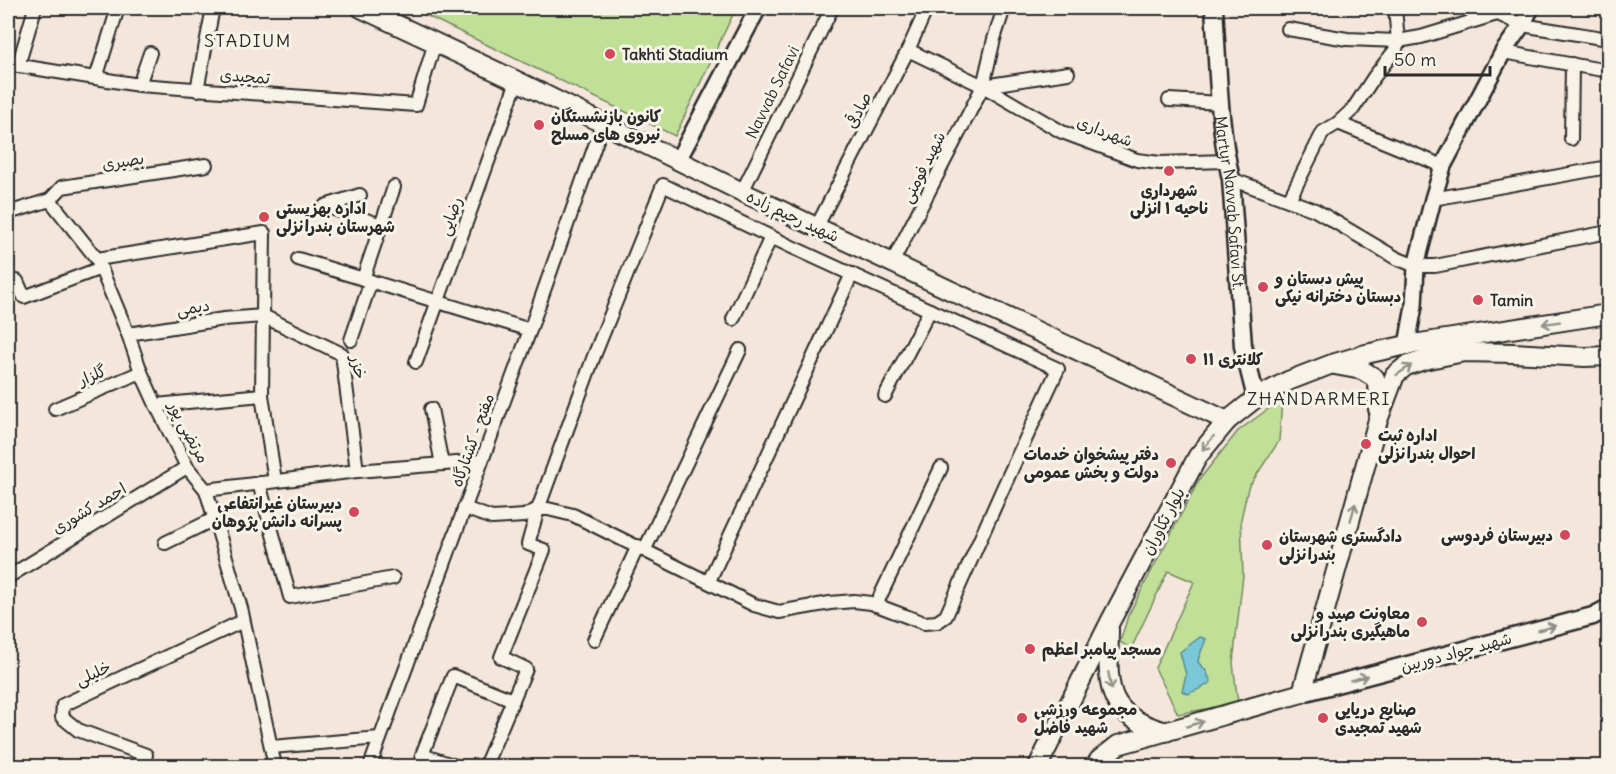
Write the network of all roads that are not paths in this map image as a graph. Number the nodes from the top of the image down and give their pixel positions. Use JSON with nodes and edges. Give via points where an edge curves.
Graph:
{"nodes":[{"id":1,"x":35,"y":8,"type":"edge"},
{"id":2,"x":118,"y":8,"type":"edge"},
{"id":3,"x":213,"y":8,"type":"edge"},
{"id":4,"x":361,"y":8,"type":"edge"},
{"id":5,"x":758,"y":8,"type":"edge"},
{"id":6,"x":832,"y":8,"type":"edge"},
{"id":7,"x":927,"y":8,"type":"edge"},
{"id":8,"x":1004,"y":8,"type":"edge"},
{"id":9,"x":1214,"y":8,"type":"edge"},
{"id":10,"x":1395,"y":8,"type":"edge"},
{"id":11,"x":1485,"y":8,"type":"edge"},
{"id":12,"x":1531,"y":8,"type":"edge"},
{"id":13,"x":1497,"y":14,"type":"junction"},
{"id":14,"x":1522,"y":25,"type":"junction"},
{"id":15,"x":1288,"y":29,"type":"dead end"},
{"id":16,"x":1608,"y":39,"type":"edge"},
{"id":17,"x":1398,"y":41,"type":"junction"},
{"id":18,"x":435,"y":42,"type":"junction"},
{"id":19,"x":908,"y":50,"type":"junction"},
{"id":20,"x":1503,"y":52,"type":"junction"},
{"id":21,"x":150,"y":53,"type":"dead end"},
{"id":22,"x":1572,"y":64,"type":"junction"},
{"id":23,"x":13,"y":65,"type":"edge"},
{"id":24,"x":1608,"y":71,"type":"edge"},
{"id":25,"x":1068,"y":74,"type":"dead end"},
{"id":26,"x":96,"y":78,"type":"junction"},
{"id":27,"x":517,"y":81,"type":"junction"},
{"id":28,"x":139,"y":86,"type":"junction"},
{"id":29,"x":983,"y":86,"type":"junction"},
{"id":30,"x":196,"y":90,"type":"junction"},
{"id":31,"x":1169,"y":100,"type":"dead end"},
{"id":32,"x":1221,"y":103,"type":"junction"},
{"id":33,"x":603,"y":123,"type":"junction"},
{"id":34,"x":1338,"y":123,"type":"junction"},
{"id":35,"x":1571,"y":139,"type":"dead end"},
{"id":36,"x":678,"y":160,"type":"junction"},
{"id":37,"x":1227,"y":161,"type":"junction"},
{"id":38,"x":206,"y":165,"type":"dead end"},
{"id":39,"x":1443,"y":166,"type":"junction"},
{"id":40,"x":1608,"y":166,"type":"edge"},
{"id":41,"x":1231,"y":179,"type":"junction"},
{"id":42,"x":393,"y":187,"type":"dead end"},
{"id":43,"x":742,"y":192,"type":"junction"},
{"id":44,"x":360,"y":195,"type":"dead end"},
{"id":45,"x":1433,"y":199,"type":"junction"},
{"id":46,"x":50,"y":200,"type":"junction"},
{"id":47,"x":1289,"y":200,"type":"junction"},
{"id":48,"x":8,"y":213,"type":"edge"},
{"id":49,"x":381,"y":225,"type":"junction"},
{"id":50,"x":817,"y":226,"type":"junction"},
{"id":51,"x":1608,"y":232,"type":"edge"},
{"id":52,"x":771,"y":237,"type":"junction"},
{"id":53,"x":298,"y":259,"type":"dead end"},
{"id":54,"x":99,"y":263,"type":"junction"},
{"id":55,"x":892,"y":263,"type":"junction"},
{"id":56,"x":1416,"y":266,"type":"junction"},
{"id":57,"x":852,"y":274,"type":"junction"},
{"id":58,"x":367,"y":280,"type":"junction"},
{"id":59,"x":17,"y":281,"type":"dead end"},
{"id":60,"x":437,"y":301,"type":"junction"},
{"id":61,"x":930,"y":310,"type":"junction"},
{"id":62,"x":1608,"y":314,"type":"edge"},
{"id":63,"x":263,"y":316,"type":"junction"},
{"id":64,"x":733,"y":319,"type":"dead end"},
{"id":65,"x":530,"y":330,"type":"junction"},
{"id":66,"x":128,"y":334,"type":"junction"},
{"id":67,"x":351,"y":340,"type":"dead end"},
{"id":68,"x":1407,"y":345,"type":"junction"},
{"id":69,"x":740,"y":350,"type":"dead end"},
{"id":70,"x":1608,"y":356,"type":"edge"},
{"id":71,"x":416,"y":362,"type":"dead end"},
{"id":72,"x":1332,"y":364,"type":"junction"},
{"id":73,"x":141,"y":372,"type":"junction"},
{"id":74,"x":261,"y":394,"type":"junction"},
{"id":75,"x":885,"y":396,"type":"dead end"},
{"id":76,"x":1256,"y":398,"type":"junction"},
{"id":77,"x":156,"y":405,"type":"junction"},
{"id":78,"x":55,"y":409,"type":"dead end"},
{"id":79,"x":431,"y":409,"type":"dead end"},
{"id":80,"x":1378,"y":420,"type":"junction"},
{"id":81,"x":1227,"y":421,"type":"junction"},
{"id":82,"x":482,"y":461,"type":"junction"},
{"id":83,"x":442,"y":464,"type":"junction"},
{"id":84,"x":187,"y":467,"type":"junction"},
{"id":85,"x":941,"y":468,"type":"dead end"},
{"id":86,"x":357,"y":471,"type":"junction"},
{"id":87,"x":274,"y":481,"type":"junction"},
{"id":88,"x":259,"y":483,"type":"junction"},
{"id":89,"x":206,"y":490,"type":"junction"},
{"id":90,"x":464,"y":508,"type":"junction"},
{"id":91,"x":538,"y":509,"type":"junction"},
{"id":92,"x":214,"y":519,"type":"junction"},
{"id":93,"x":165,"y":543,"type":"dead end"},
{"id":94,"x":641,"y":548,"type":"junction"},
{"id":95,"x":8,"y":576,"type":"edge"},
{"id":96,"x":393,"y":578,"type":"dead end"},
{"id":97,"x":709,"y":581,"type":"junction"},
{"id":98,"x":876,"y":605,"type":"junction"},
{"id":99,"x":1608,"y":608,"type":"edge"},
{"id":100,"x":243,"y":621,"type":"junction"},
{"id":101,"x":1110,"y":622,"type":"junction"},
{"id":102,"x":594,"y":640,"type":"dead end"},
{"id":103,"x":1302,"y":693,"type":"junction"},
{"id":104,"x":513,"y":700,"type":"junction"},
{"id":105,"x":1166,"y":732,"type":"junction"},
{"id":106,"x":380,"y":738,"type":"junction"},
{"id":107,"x":271,"y":747,"type":"junction"},
{"id":108,"x":143,"y":766,"type":"edge"},
{"id":109,"x":275,"y":766,"type":"edge"},
{"id":110,"x":370,"y":766,"type":"edge"},
{"id":111,"x":456,"y":766,"type":"edge"},
{"id":112,"x":485,"y":766,"type":"edge"},
{"id":113,"x":1038,"y":766,"type":"edge"},
{"id":114,"x":1095,"y":766,"type":"edge"}],
"edges":[{"from":1,"to":23,"type":"street"},
{"from":2,"to":26,"type":"street"},
{"from":3,"to":30,"type":"street"},
{"from":4,"to":18,"type":"main road","name":"شهید رحیم زاده"},
{"from":5,"to":36,"type":"street"},
{"from":6,"to":43,"type":"street","name":"Navvab Safavi"},
{"from":7,"to":19,"type":"street","name":"صادقی"},
{"from":8,"to":29,"type":"street","name":"شهید فومنی"},
{"from":9,"to":32,"type":"main road","name":"Martyr Navvab Safavi St."},
{"from":10,"to":17,"type":"street"},
{"from":11,"to":13,"type":"street"},
{"from":12,"to":14,"type":"street"},
{"from":13,"to":14,"type":"street"},
{"from":13,"to":17,"type":"street"},
{"from":14,"to":16,"type":"street"},
{"from":14,"to":20,"type":"street"},
{"from":15,"to":17,"type":"street","via":[[1347,39]]},
{"from":17,"to":34,"type":"street","via":[[1353,109]]},
{"from":18,"to":27,"type":"main road","name":"شهید رحیم زاده"},
{"from":18,"to":30,"type":"street","name":"تمجیدی","via":[[416,105]]},
{"from":19,"to":29,"type":"street","name":"شهرداری"},
{"from":19,"to":50,"type":"street","name":"صادقی"},
{"from":20,"to":22,"type":"street"},
{"from":20,"to":39,"type":"street"},
{"from":21,"to":28,"type":"street"},
{"from":22,"to":24,"type":"street"},
{"from":22,"to":35,"type":"street"},
{"from":23,"to":26,"type":"street","name":"تمجیدی"},
{"from":25,"to":29,"type":"street"},
{"from":26,"to":28,"type":"street","name":"تمجیدی"},
{"from":27,"to":33,"type":"main road","name":"شهید رحیم زاده"},
{"from":27,"to":60,"type":"street","name":"رضایی"},
{"from":28,"to":30,"type":"street","name":"تمجیدی"},
{"from":29,"to":37,"type":"street","name":"شهرداری","via":[[1062,132],[1137,160]]},
{"from":29,"to":55,"type":"street","name":"شهید فومنی"},
{"from":31,"to":32,"type":"street"},
{"from":32,"to":37,"type":"main road","name":"Martyr Navvab Safavi St."},
{"from":33,"to":36,"type":"main road","name":"شهید رحیم زاده"},
{"from":33,"to":65,"type":"street","name":"مفتح - کشتارگاه"},
{"from":34,"to":39,"type":"street"},
{"from":34,"to":47,"type":"street","via":[[1323,132]]},
{"from":36,"to":43,"type":"main road","name":"شهید رحیم زاده"},
{"from":37,"to":41,"type":"main road","name":"Martyr Navvab Safavi St."},
{"from":38,"to":46,"type":"street","name":"بصیری","via":[[62,187]]},
{"from":39,"to":45,"type":"street"},
{"from":40,"to":45,"type":"street"},
{"from":41,"to":47,"type":"street"},
{"from":41,"to":76,"type":"main road","name":"Martyr Navvab Safavi St.","via":[[1243,346]]},
{"from":42,"to":49,"type":"street"},
{"from":43,"to":50,"type":"main road","name":"شهید رحیم زاده"},
{"from":44,"to":49,"type":"street","via":[[325,206]]},
{"from":45,"to":56,"type":"street"},
{"from":46,"to":48,"type":"street","name":"بصیری"},
{"from":46,"to":54,"type":"street","name":"مرتضی پور"},
{"from":47,"to":56,"type":"street","via":[[1315,210]]},
{"from":49,"to":58,"type":"street"},
{"from":50,"to":55,"type":"main road","name":"شهید رحیم زاده"},
{"from":51,"to":56,"type":"street","via":[[1436,266]]},
{"from":52,"to":57,"type":"street"},
{"from":52,"to":64,"type":"street"},
{"from":52,"to":91,"type":"street","via":[[663,185]]},
{"from":53,"to":58,"type":"street"},
{"from":54,"to":59,"type":"street","via":[[24,297]]},
{"from":54,"to":63,"type":"street","via":[[264,233]]},
{"from":54,"to":66,"type":"street","name":"مرتضی پور"},
{"from":55,"to":81,"type":"main road","name":"شهید رحیم زاده"},
{"from":56,"to":68,"type":"street"},
{"from":57,"to":61,"type":"street"},
{"from":57,"to":97,"type":"street"},
{"from":58,"to":60,"type":"street"},
{"from":58,"to":67,"type":"street"},
{"from":60,"to":65,"type":"street"},
{"from":60,"to":71,"type":"street","name":"رضایی"},
{"from":61,"to":75,"type":"street"},
{"from":61,"to":98,"type":"street","via":[[1058,369],[946,616],[938,622],[924,623]]},
{"from":62,"to":68,"type":"main road","name":"بلوار تکاوران","one_way":true},
{"from":63,"to":66,"type":"street","name":"دیمی"},
{"from":63,"to":74,"type":"street"},
{"from":63,"to":86,"type":"street","name":"خزر","via":[[342,354]]},
{"from":65,"to":82,"type":"street","name":"مفتح - کشتارگاه"},
{"from":66,"to":73,"type":"street","name":"مرتضی پور"},
{"from":68,"to":72,"type":"main road","name":"بلوار تکاوران"},
{"from":69,"to":94,"type":"street"},
{"from":80,"to":70,"type":"main road","one_way":true,"via":[[1395,375],[1424,360],[1464,352]]},
{"from":72,"to":76,"type":"main road","name":"بلوار تکاوران"},
{"from":72,"to":80,"type":"main road","via":[[1362,370],[1375,378],[1379,390]]},
{"from":73,"to":77,"type":"street","name":"مرتضی پور"},
{"from":73,"to":78,"type":"street","name":"گلزار"},
{"from":74,"to":77,"type":"street"},
{"from":74,"to":87,"type":"street"},
{"from":76,"to":81,"type":"main road","name":"بلوار تکاوران"},
{"from":77,"to":84,"type":"street","name":"مرتضی پور"},
{"from":79,"to":83,"type":"street"},
{"from":103,"to":80,"type":"main road","one_way":true},
{"from":81,"to":101,"type":"main road","name":"بلوار تکاوران","one_way":true,"via":[[1198,456]]},
{"from":82,"to":83,"type":"street"},
{"from":82,"to":90,"type":"street","name":"مفتح - کشتارگاه"},
{"from":83,"to":86,"type":"street"},
{"from":84,"to":89,"type":"street","name":"مرتضی پور"},
{"from":84,"to":95,"type":"street","name":"احمد کشوری"},
{"from":85,"to":98,"type":"street"},
{"from":86,"to":87,"type":"street"},
{"from":87,"to":88,"type":"street"},
{"from":88,"to":89,"type":"street"},
{"from":88,"to":96,"type":"street","via":[[290,597]]},
{"from":89,"to":92,"type":"street","name":"مرتضی پور"},
{"from":90,"to":91,"type":"street","via":[[492,518],[524,516]]},
{"from":90,"to":106,"type":"street","name":"مفتح - کشتارگاه"},
{"from":91,"to":94,"type":"street","via":[[573,515]]},
{"from":91,"to":104,"type":"street","via":[[528,544],[544,550],[501,657],[526,669]]},
{"from":92,"to":93,"type":"street"},
{"from":92,"to":100,"type":"street","name":"مرتضی پور"},
{"from":94,"to":97,"type":"street"},
{"from":94,"to":102,"type":"street"},
{"from":97,"to":98,"type":"street","via":[[779,612],[854,601]]},
{"from":103,"to":99,"type":"main road","name":"شهید جواد دوربین","one_way":true,"via":[[1593,616]]},
{"from":100,"to":107,"type":"street","name":"مرتضی پور"},
{"from":100,"to":108,"type":"street","name":"خلیلی","via":[[63,705],[62,717],[78,730],[146,755]]},
{"from":101,"to":105,"type":"main road","one_way":true,"via":[[1108,677],[1115,700],[1140,723]]},
{"from":101,"to":113,"type":"main road","name":"بلوار تکاوران"},
{"from":105,"to":103,"type":"main road","one_way":true},
{"from":104,"to":111,"type":"street","via":[[453,676],[422,755]]},
{"from":104,"to":112,"type":"street"},
{"from":105,"to":114,"type":"main road","via":[[1118,745]]},
{"from":106,"to":107,"type":"street"},
{"from":106,"to":110,"type":"street","name":"مفتح - کشتارگاه"},
{"from":107,"to":109,"type":"street","name":"مرتضی پور"}]}
